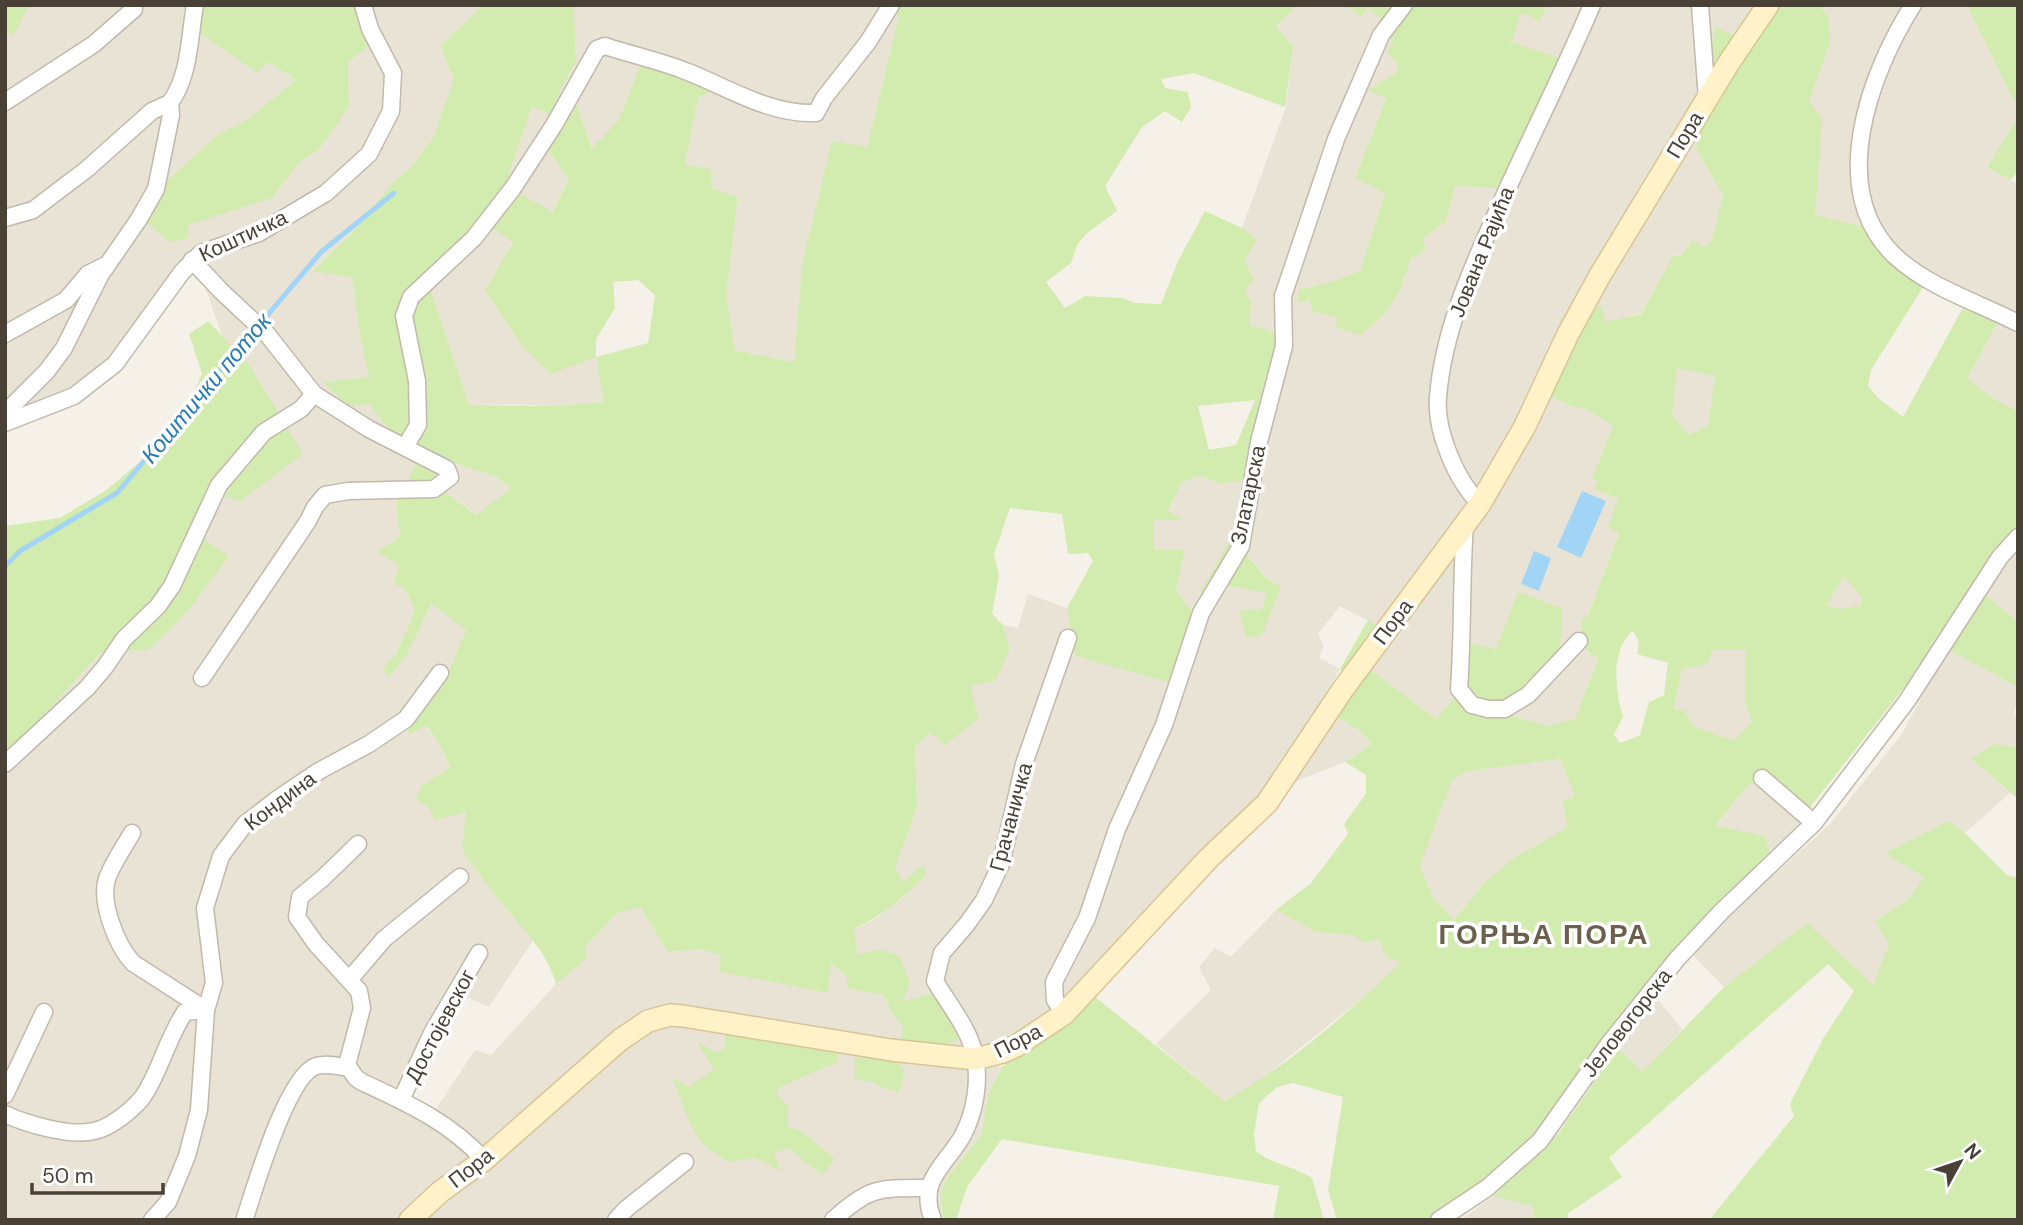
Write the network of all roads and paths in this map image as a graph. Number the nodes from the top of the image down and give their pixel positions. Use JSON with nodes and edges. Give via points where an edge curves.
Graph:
{"nodes":[{"id":1,"x":195,"y":5,"type":"edge"},
{"id":2,"x":363,"y":5,"type":"edge"},
{"id":3,"x":891,"y":5,"type":"edge"},
{"id":4,"x":1404,"y":5,"type":"edge"},
{"id":5,"x":1592,"y":5,"type":"edge"},
{"id":6,"x":1700,"y":5,"type":"edge"},
{"id":7,"x":1768,"y":5,"type":"edge"},
{"id":8,"x":1913,"y":5,"type":"edge"},
{"id":9,"x":134,"y":9,"type":"dead end"},
{"id":10,"x":1707,"y":99,"type":"junction"},
{"id":11,"x":5,"y":102,"type":"edge"},
{"id":12,"x":170,"y":103,"type":"junction"},
{"id":13,"x":5,"y":218,"type":"edge"},
{"id":14,"x":192,"y":260,"type":"junction"},
{"id":15,"x":108,"y":264,"type":"junction"},
{"id":16,"x":2018,"y":323,"type":"edge"},
{"id":17,"x":5,"y":334,"type":"edge"},
{"id":18,"x":314,"y":394,"type":"junction"},
{"id":19,"x":5,"y":412,"type":"edge"},
{"id":20,"x":5,"y":423,"type":"edge"},
{"id":21,"x":405,"y":447,"type":"junction"},
{"id":22,"x":1480,"y":504,"type":"junction"},
{"id":23,"x":1465,"y":524,"type":"junction"},
{"id":24,"x":2018,"y":537,"type":"edge"},
{"id":25,"x":1068,"y":638,"type":"dead end"},
{"id":26,"x":1580,"y":641,"type":"dead end"},
{"id":27,"x":440,"y":673,"type":"dead end"},
{"id":28,"x":202,"y":678,"type":"dead end"},
{"id":29,"x":5,"y":764,"type":"edge"},
{"id":30,"x":1762,"y":778,"type":"dead end"},
{"id":31,"x":1814,"y":823,"type":"junction"},
{"id":32,"x":132,"y":832,"type":"dead end"},
{"id":33,"x":358,"y":844,"type":"dead end"},
{"id":34,"x":460,"y":877,"type":"dead end"},
{"id":35,"x":479,"y":953,"type":"dead end"},
{"id":36,"x":349,"y":980,"type":"junction"},
{"id":37,"x":205,"y":1010,"type":"junction"},
{"id":38,"x":44,"y":1012,"type":"dead end"},
{"id":39,"x":1064,"y":1014,"type":"junction"},
{"id":40,"x":975,"y":1059,"type":"junction"},
{"id":41,"x":349,"y":1068,"type":"junction"},
{"id":42,"x":5,"y":1095,"type":"edge"},
{"id":43,"x":401,"y":1100,"type":"junction"},
{"id":44,"x":5,"y":1114,"type":"edge"},
{"id":45,"x":484,"y":1160,"type":"junction"},
{"id":46,"x":685,"y":1162,"type":"dead end"},
{"id":47,"x":928,"y":1188,"type":"junction"},
{"id":48,"x":245,"y":1218,"type":"dead end"},
{"id":49,"x":152,"y":1220,"type":"edge"},
{"id":50,"x":410,"y":1220,"type":"edge"},
{"id":51,"x":616,"y":1220,"type":"edge"},
{"id":52,"x":833,"y":1220,"type":"edge"},
{"id":53,"x":933,"y":1220,"type":"edge"},
{"id":54,"x":1439,"y":1220,"type":"edge"}],
"edges":[{"from":1,"to":12,"type":"street","via":[[187,68]]},
{"from":2,"to":14,"type":"street","name":"Коштичка","via":[[393,73],[391,111],[369,154],[315,200],[259,233]]},
{"from":3,"to":21,"type":"street","via":[[816,113],[768,106],[685,71],[605,46],[597,49],[513,188],[474,238],[411,298],[404,316],[416,381],[418,425]]},
{"from":4,"to":39,"type":"street","name":"Златарска","via":[[1381,35],[1336,139],[1283,296],[1284,346],[1259,442],[1241,546],[1201,612],[1164,725],[1118,829],[1087,918],[1057,973],[1053,992]]},
{"from":5,"to":22,"type":"street","name":"Јована Рајића","via":[[1475,262],[1446,345],[1438,400],[1445,446],[1459,476]]},
{"from":6,"to":10,"type":"street"},
{"from":7,"to":10,"type":"street","name":"Пора"},
{"from":8,"to":16,"type":"street","via":[[1887,50],[1864,118],[1858,163],[1865,205],[1880,240],[1907,266]]},
{"from":9,"to":11,"type":"street","via":[[94,44]]},
{"from":10,"to":22,"type":"street","name":"Пора","via":[[1599,277],[1525,426]]},
{"from":12,"to":13,"type":"street","via":[[152,111],[33,210]]},
{"from":12,"to":15,"type":"street","via":[[156,189]]},
{"from":14,"to":18,"type":"street","via":[[267,334]]},
{"from":14,"to":20,"type":"street","name":"Коштичка","via":[[115,364],[74,396]]},
{"from":15,"to":17,"type":"street","via":[[88,274],[66,300]]},
{"from":15,"to":19,"type":"street","via":[[64,348]]},
{"from":18,"to":21,"type":"street"},
{"from":18,"to":29,"type":"street","via":[[301,409],[264,432],[219,485],[158,606],[124,639],[87,688]]},
{"from":21,"to":28,"type":"street","via":[[447,469],[450,477],[434,489],[326,495]]},
{"from":22,"to":23,"type":"street","name":"Пора"},
{"from":23,"to":26,"type":"street","via":[[1459,689],[1472,705],[1505,709],[1528,695]]},
{"from":23,"to":39,"type":"street","name":"Пора","via":[[1343,689],[1267,803],[1209,858]]},
{"from":24,"to":31,"type":"street","name":"Јеловогорска","via":[[2000,557],[1907,701]]},
{"from":25,"to":40,"type":"street","name":"Грачаничка","via":[[1024,764],[1001,864],[984,900],[942,953],[935,981],[970,1037]]},
{"from":27,"to":37,"type":"street","name":"Кондина","via":[[406,719],[276,800],[244,824],[221,856],[205,908],[214,983]]},
{"from":30,"to":31,"type":"street"},
{"from":31,"to":54,"type":"street","name":"Јеловогорска","via":[[1677,960],[1608,1045],[1540,1141],[1487,1188]]},
{"from":32,"to":37,"type":"street","via":[[107,878],[104,895],[117,937],[134,963]]},
{"from":33,"to":36,"type":"street","via":[[299,897],[297,917]]},
{"from":34,"to":36,"type":"street","via":[[384,939]]},
{"from":35,"to":43,"type":"street","name":"Достојевског","via":[[432,1033]]},
{"from":36,"to":41,"type":"street","via":[[359,991],[362,1008]]},
{"from":37,"to":44,"type":"street","via":[[185,1012],[142,1098],[110,1124],[94,1132],[76,1132]]},
{"from":37,"to":49,"type":"street","name":"Кондина","via":[[199,1110],[168,1202]]},
{"from":38,"to":42,"type":"street"},
{"from":39,"to":40,"type":"street","name":"Пора","via":[[1016,1046]]},
{"from":40,"to":45,"type":"street","name":"Пора","via":[[891,1051],[683,1016],[660,1017],[621,1040]]},
{"from":40,"to":47,"type":"street","name":"Грачаничка","via":[[976,1094],[968,1122]]},
{"from":41,"to":43,"type":"street","via":[[362,1082]]},
{"from":41,"to":48,"type":"street","via":[[315,1066],[303,1075],[280,1119]]},
{"from":43,"to":45,"type":"street","via":[[450,1128]]},
{"from":45,"to":50,"type":"street","name":"Пора"},
{"from":46,"to":51,"type":"street"},
{"from":47,"to":52,"type":"street","via":[[880,1189],[860,1197]]},
{"from":47,"to":53,"type":"street"}]}
